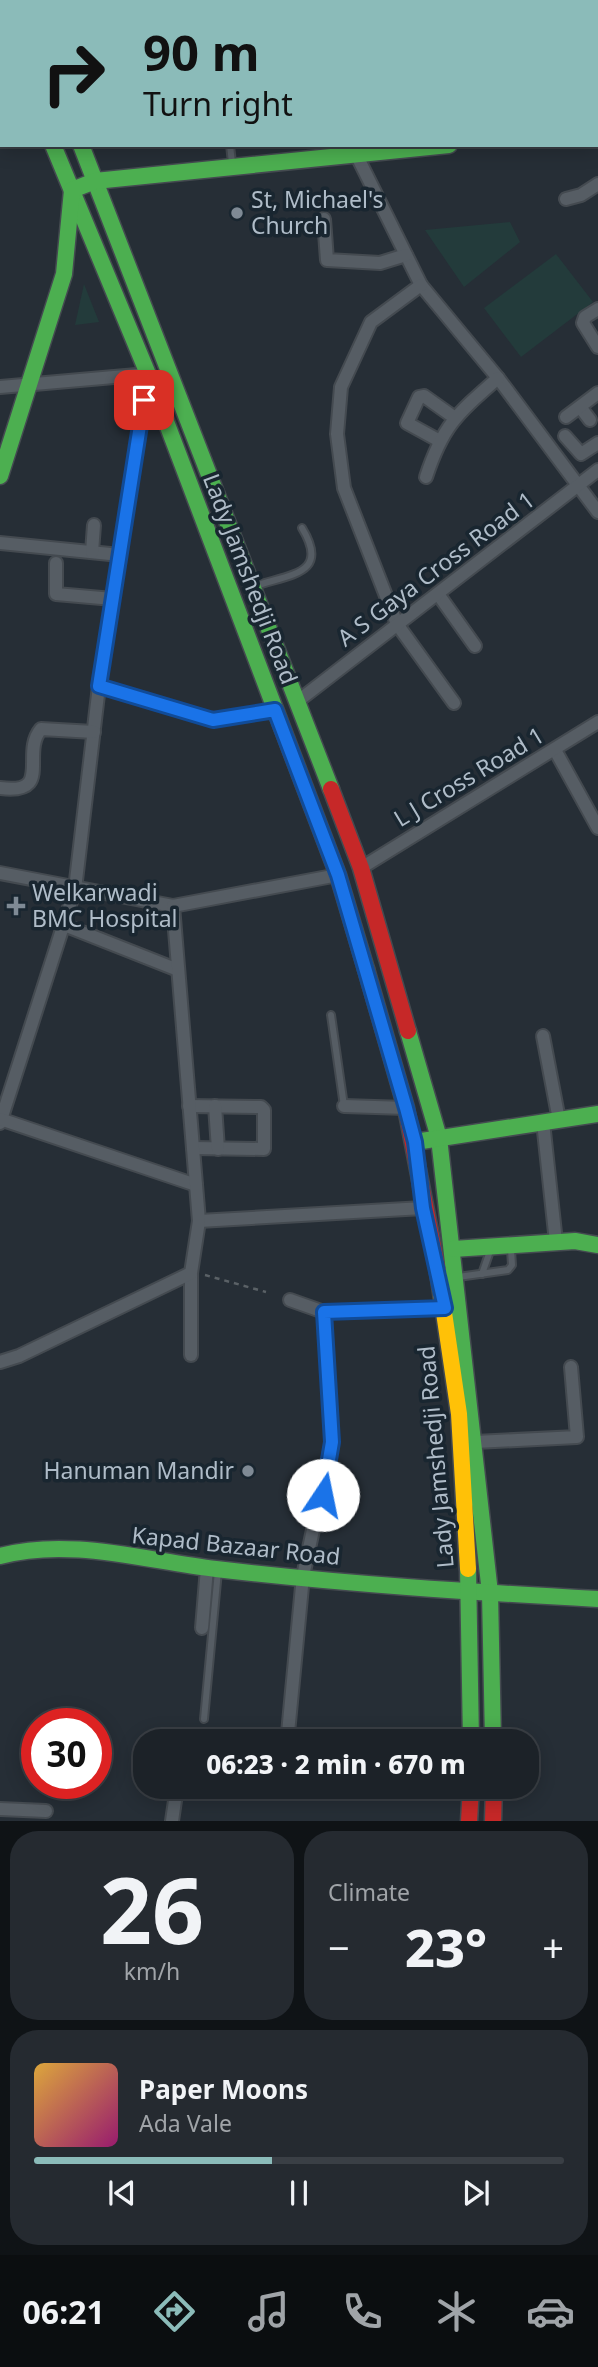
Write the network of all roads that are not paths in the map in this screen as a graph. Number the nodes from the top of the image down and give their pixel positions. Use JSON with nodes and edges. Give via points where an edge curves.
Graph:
{"nodes":[{"id":1,"x":54,"y":147,"type":"edge"},
{"id":2,"x":82,"y":147,"type":"edge"},
{"id":3,"x":230,"y":147,"type":"edge"},
{"id":4,"x":432,"y":147,"type":"edge"},
{"id":5,"x":357,"y":156,"type":"junction"},
{"id":6,"x":233,"y":168,"type":"junction"},
{"id":7,"x":95,"y":181,"type":"junction"},
{"id":8,"x":598,"y":184,"type":"edge"},
{"id":9,"x":72,"y":190,"type":"junction"},
{"id":10,"x":566,"y":199,"type":"dead end"},
{"id":11,"x":324,"y":219,"type":"dead end"},
{"id":12,"x":406,"y":255,"type":"junction"},
{"id":13,"x":421,"y":285,"type":"junction"},
{"id":14,"x":598,"y":309,"type":"edge"},
{"id":15,"x":598,"y":347,"type":"edge"},
{"id":16,"x":148,"y":374,"type":"junction"},
{"id":17,"x":498,"y":378,"type":"junction"},
{"id":18,"x":31,"y":386,"type":"junction"},
{"id":19,"x":0,"y":387,"type":"edge"},
{"id":20,"x":598,"y":393,"type":"edge"},
{"id":21,"x":580,"y":407,"type":"junction"},
{"id":22,"x":566,"y":417,"type":"dead end"},
{"id":23,"x":455,"y":418,"type":"junction"},
{"id":24,"x":590,"y":420,"type":"dead end"},
{"id":25,"x":565,"y":436,"type":"dead end"},
{"id":26,"x":438,"y":440,"type":"junction"},
{"id":27,"x":598,"y":443,"type":"edge"},
{"id":28,"x":598,"y":470,"type":"edge"},
{"id":29,"x":0,"y":476,"type":"edge"},
{"id":30,"x":426,"y":477,"type":"dead end"},
{"id":31,"x":580,"y":486,"type":"junction"},
{"id":32,"x":598,"y":512,"type":"edge"},
{"id":33,"x":94,"y":525,"type":"dead end"},
{"id":34,"x":302,"y":528,"type":"dead end"},
{"id":35,"x":0,"y":543,"type":"edge"},
{"id":36,"x":92,"y":552,"type":"junction"},
{"id":37,"x":120,"y":555,"type":"junction"},
{"id":38,"x":57,"y":563,"type":"dead end"},
{"id":39,"x":253,"y":586,"type":"junction"},
{"id":40,"x":438,"y":594,"type":"junction"},
{"id":41,"x":113,"y":599,"type":"junction"},
{"id":42,"x":397,"y":624,"type":"junction"},
{"id":43,"x":475,"y":646,"type":"dead end"},
{"id":44,"x":99,"y":686,"type":"junction"},
{"id":45,"x":298,"y":701,"type":"junction"},
{"id":46,"x":454,"y":704,"type":"dead end"},
{"id":47,"x":275,"y":710,"type":"junction"},
{"id":48,"x":598,"y":722,"type":"edge"},
{"id":49,"x":94,"y":732,"type":"junction"},
{"id":50,"x":555,"y":750,"type":"junction"},
{"id":51,"x":0,"y":788,"type":"edge"},
{"id":52,"x":598,"y":828,"type":"edge"},
{"id":53,"x":361,"y":867,"type":"junction"},
{"id":54,"x":0,"y":873,"type":"edge"},
{"id":55,"x":338,"y":875,"type":"junction"},
{"id":56,"x":75,"y":889,"type":"junction"},
{"id":57,"x":173,"y":906,"type":"junction"},
{"id":58,"x":64,"y":925,"type":"junction"},
{"id":59,"x":178,"y":970,"type":"junction"},
{"id":60,"x":331,"y":1015,"type":"dead end"},
{"id":61,"x":543,"y":1036,"type":"dead end"},
{"id":62,"x":189,"y":1106,"type":"junction"},
{"id":63,"x":215,"y":1106,"type":"junction"},
{"id":64,"x":344,"y":1106,"type":"joint"},
{"id":65,"x":406,"y":1108,"type":"junction"},
{"id":66,"x":598,"y":1114,"type":"edge"},
{"id":67,"x":0,"y":1121,"type":"edge"},
{"id":68,"x":551,"y":1121,"type":"junction"},
{"id":69,"x":439,"y":1138,"type":"junction"},
{"id":70,"x":415,"y":1142,"type":"junction"},
{"id":71,"x":193,"y":1148,"type":"junction"},
{"id":72,"x":218,"y":1149,"type":"junction"},
{"id":73,"x":196,"y":1185,"type":"junction"},
{"id":74,"x":423,"y":1208,"type":"junction"},
{"id":75,"x":198,"y":1221,"type":"junction"},
{"id":76,"x":556,"y":1242,"type":"junction"},
{"id":77,"x":598,"y":1244,"type":"edge"},
{"id":78,"x":510,"y":1245,"type":"junction"},
{"id":79,"x":492,"y":1246,"type":"junction"},
{"id":80,"x":453,"y":1249,"type":"junction"},
{"id":81,"x":191,"y":1273,"type":"junction"},
{"id":82,"x":482,"y":1274,"type":"junction"},
{"id":83,"x":456,"y":1277,"type":"junction"},
{"id":84,"x":290,"y":1300,"type":"dead end"},
{"id":85,"x":445,"y":1308,"type":"junction"},
{"id":86,"x":324,"y":1312,"type":"junction"},
{"id":87,"x":191,"y":1355,"type":"dead end"},
{"id":88,"x":0,"y":1362,"type":"edge"},
{"id":89,"x":570,"y":1367,"type":"dead end"},
{"id":90,"x":475,"y":1442,"type":"junction"},
{"id":91,"x":0,"y":1556,"type":"edge"},
{"id":92,"x":212,"y":1568,"type":"junction"},
{"id":93,"x":303,"y":1576,"type":"junction"},
{"id":94,"x":469,"y":1590,"type":"junction"},
{"id":95,"x":490,"y":1593,"type":"junction"},
{"id":96,"x":598,"y":1599,"type":"edge"},
{"id":97,"x":202,"y":1628,"type":"dead end"},
{"id":98,"x":204,"y":1719,"type":"dead end"},
{"id":99,"x":288,"y":1729,"type":"edge"},
{"id":100,"x":471,"y":1729,"type":"edge"},
{"id":101,"x":493,"y":1729,"type":"edge"},
{"id":102,"x":175,"y":1799,"type":"edge"},
{"id":103,"x":470,"y":1799,"type":"edge"},
{"id":104,"x":494,"y":1799,"type":"edge"},
{"id":105,"x":0,"y":1809,"type":"edge"},
{"id":106,"x":46,"y":1811,"type":"dead end"},
{"id":107,"x":172,"y":1821,"type":"edge"},
{"id":108,"x":469,"y":1821,"type":"edge"},
{"id":109,"x":492,"y":1821,"type":"edge"}],
"edges":[{"from":1,"to":9,"type":"main road","name":"Lady Jamshedji Road"},
{"from":2,"to":7,"type":"main road","name":"Lady Jamshedji Road"},
{"from":3,"to":6,"type":"lane"},
{"from":4,"to":5,"type":"main road"},
{"from":5,"to":6,"type":"main road"},
{"from":5,"to":12,"type":"street"},
{"from":6,"to":7,"type":"main road"},
{"from":7,"to":9,"type":"main road"},
{"from":7,"to":39,"type":"main road","name":"Lady Jamshedji Road"},
{"from":8,"to":10,"type":"street"},
{"from":9,"to":16,"type":"main road","name":"Lady Jamshedji Road"},
{"from":9,"to":18,"type":"main road","via":[[64,274]]},
{"from":11,"to":12,"type":"street","via":[[327,260],[380,263]]},
{"from":12,"to":13,"type":"street"},
{"from":13,"to":17,"type":"street"},
{"from":13,"to":42,"type":"street","via":[[371,322],[341,387],[337,435],[344,488]]},
{"from":14,"to":15,"type":"street","via":[[583,323]]},
{"from":16,"to":18,"type":"street"},
{"from":16,"to":37,"type":"street"},
{"from":16,"to":47,"type":"main road","name":"Lady Jamshedji Road"},
{"from":17,"to":23,"type":"street"},
{"from":17,"to":31,"type":"street"},
{"from":18,"to":19,"type":"street"},
{"from":18,"to":29,"type":"main road"},
{"from":20,"to":21,"type":"street"},
{"from":21,"to":22,"type":"street"},
{"from":21,"to":24,"type":"street"},
{"from":23,"to":26,"type":"street"},
{"from":23,"to":26,"type":"street","via":[[419,397],[407,423]]},
{"from":25,"to":27,"type":"street","via":[[581,454]]},
{"from":26,"to":30,"type":"street"},
{"from":28,"to":31,"type":"street","name":"A S Gaya Cross Road 1"},
{"from":31,"to":32,"type":"street"},
{"from":31,"to":40,"type":"street","name":"A S Gaya Cross Road 1"},
{"from":33,"to":36,"type":"street"},
{"from":34,"to":39,"type":"lane","via":[[313,545],[314,557],[307,569]]},
{"from":35,"to":36,"type":"street"},
{"from":36,"to":37,"type":"street"},
{"from":37,"to":41,"type":"street"},
{"from":38,"to":41,"type":"street","via":[[56,594]]},
{"from":39,"to":45,"type":"main road","name":"Lady Jamshedji Road"},
{"from":40,"to":42,"type":"street","name":"A S Gaya Cross Road 1"},
{"from":40,"to":43,"type":"street"},
{"from":41,"to":44,"type":"street"},
{"from":42,"to":45,"type":"street","name":"A S Gaya Cross Road 1"},
{"from":42,"to":46,"type":"street"},
{"from":44,"to":47,"type":"street","via":[[213,720]]},
{"from":44,"to":49,"type":"street"},
{"from":45,"to":53,"type":"main road","name":"Lady Jamshedji Road"},
{"from":47,"to":55,"type":"main road","name":"Lady Jamshedji Road"},
{"from":48,"to":50,"type":"street","name":"L J Cross Road 1"},
{"from":49,"to":51,"type":"street","via":[[41,729],[29,784],[18,790]]},
{"from":49,"to":56,"type":"street"},
{"from":50,"to":52,"type":"street"},
{"from":50,"to":53,"type":"street","name":"L J Cross Road 1"},
{"from":53,"to":69,"type":"main road","name":"Lady Jamshedji Road"},
{"from":54,"to":56,"type":"street"},
{"from":55,"to":57,"type":"street"},
{"from":55,"to":65,"type":"main road","name":"Lady Jamshedji Road"},
{"from":56,"to":57,"type":"street"},
{"from":56,"to":58,"type":"street"},
{"from":57,"to":59,"type":"street"},
{"from":58,"to":59,"type":"street"},
{"from":58,"to":67,"type":"street"},
{"from":59,"to":62,"type":"street"},
{"from":60,"to":64,"type":"lane"},
{"from":61,"to":68,"type":"street"},
{"from":62,"to":63,"type":"street"},
{"from":62,"to":71,"type":"street"},
{"from":63,"to":72,"type":"street"},
{"from":63,"to":72,"type":"street","via":[[264,1110],[264,1149]]},
{"from":64,"to":65,"type":"street"},
{"from":65,"to":70,"type":"main road","name":"Lady Jamshedji Road"},
{"from":66,"to":68,"type":"main road"},
{"from":67,"to":73,"type":"street"},
{"from":68,"to":69,"type":"main road"},
{"from":68,"to":76,"type":"street"},
{"from":69,"to":70,"type":"main road"},
{"from":69,"to":80,"type":"main road","name":"Lady Jamshedji Road"},
{"from":70,"to":74,"type":"main road","name":"Lady Jamshedji Road"},
{"from":71,"to":72,"type":"street"},
{"from":71,"to":73,"type":"street"},
{"from":73,"to":75,"type":"street"},
{"from":74,"to":75,"type":"street"},
{"from":74,"to":85,"type":"main road","name":"Lady Jamshedji Road"},
{"from":75,"to":81,"type":"street"},
{"from":76,"to":77,"type":"main road"},
{"from":76,"to":78,"type":"main road"},
{"from":78,"to":79,"type":"main road"},
{"from":78,"to":82,"type":"lane","via":[[511,1268]]},
{"from":79,"to":80,"type":"main road"},
{"from":79,"to":82,"type":"lane"},
{"from":80,"to":83,"type":"main road","name":"Lady Jamshedji Road"},
{"from":81,"to":87,"type":"street"},
{"from":81,"to":88,"type":"street"},
{"from":82,"to":83,"type":"lane"},
{"from":83,"to":90,"type":"main road","name":"Lady Jamshedji Road"},
{"from":84,"to":86,"type":"street"},
{"from":85,"to":86,"type":"street"},
{"from":85,"to":94,"type":"main road","name":"Lady Jamshedji Road","via":[[461,1446]]},
{"from":86,"to":93,"type":"street","via":[[332,1442]]},
{"from":89,"to":90,"type":"street","via":[[577,1437]]},
{"from":90,"to":95,"type":"main road","name":"Lady Jamshedji Road"},
{"from":91,"to":92,"type":"main road","name":"Kapad Bazaar Road","via":[[36,1547]]},
{"from":92,"to":93,"type":"main road","name":"Kapad Bazaar Road"},
{"from":92,"to":97,"type":"street"},
{"from":92,"to":98,"type":"lane"},
{"from":93,"to":94,"type":"main road","name":"Kapad Bazaar Road"},
{"from":93,"to":99,"type":"street"},
{"from":94,"to":95,"type":"main road","name":"Kapad Bazaar Road"},
{"from":94,"to":100,"type":"main road","name":"Lady Jamshedji Road"},
{"from":95,"to":96,"type":"main road","name":"Kapad Bazaar Road"},
{"from":95,"to":101,"type":"main road","name":"Lady Jamshedji Road"},
{"from":102,"to":107,"type":"street"},
{"from":103,"to":108,"type":"main road"},
{"from":104,"to":109,"type":"main road"},
{"from":105,"to":106,"type":"street"}]}
